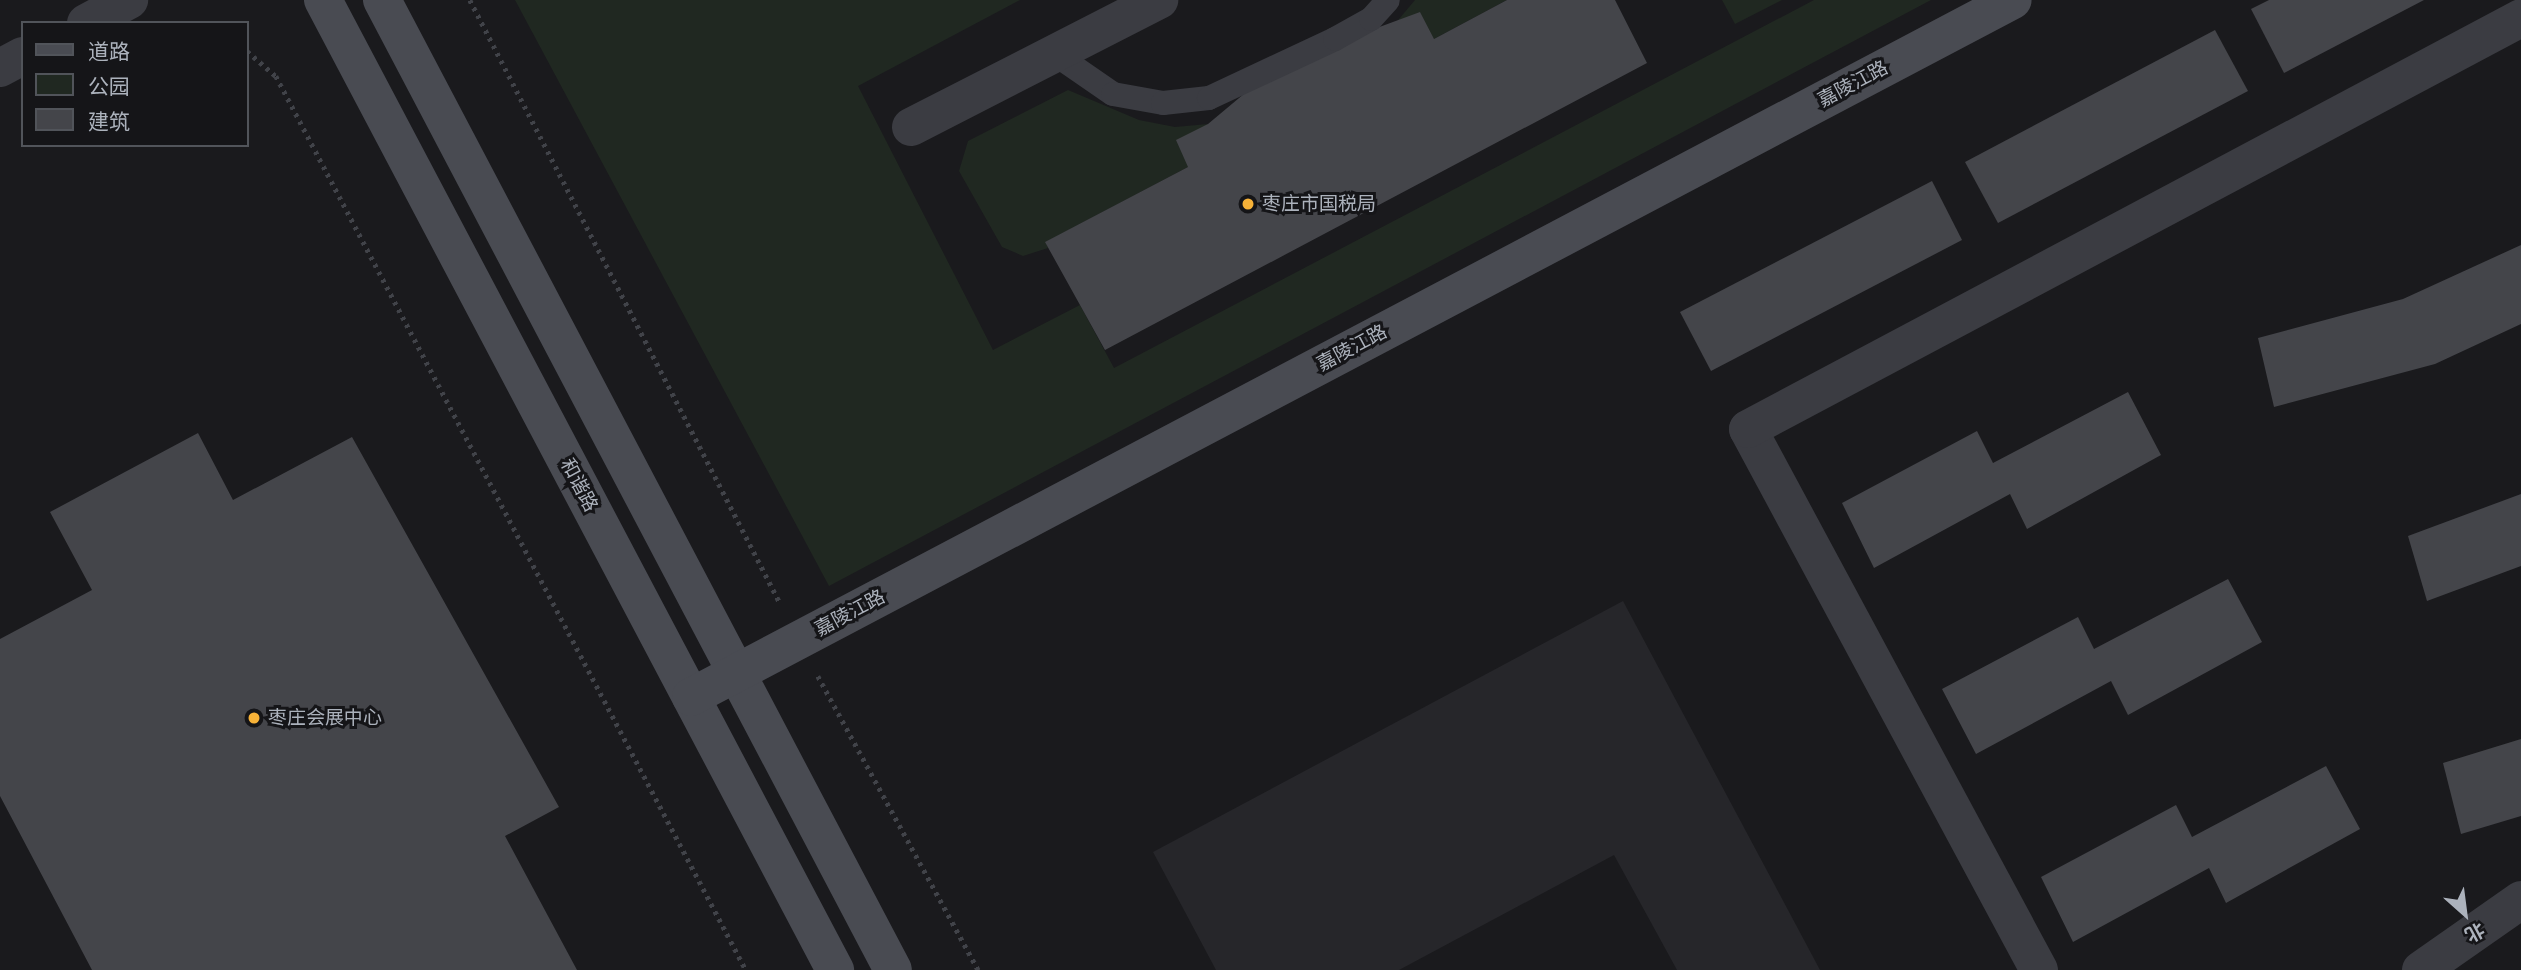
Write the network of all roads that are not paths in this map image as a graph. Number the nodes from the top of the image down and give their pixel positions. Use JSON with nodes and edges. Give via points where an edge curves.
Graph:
{"nodes":[{"id":1,"x":129,"y":0,"type":"edge"},
{"id":2,"x":323,"y":0,"type":"edge"},
{"id":3,"x":382,"y":0,"type":"edge"},
{"id":4,"x":1159,"y":0,"type":"edge"},
{"id":5,"x":1388,"y":0,"type":"edge"},
{"id":6,"x":2013,"y":0,"type":"edge"},
{"id":7,"x":2521,"y":18,"type":"edge"},
{"id":8,"x":90,"y":21,"type":"edge"},
{"id":9,"x":1055,"y":54,"type":"junction"},
{"id":10,"x":21,"y":57,"type":"edge"},
{"id":11,"x":0,"y":68,"type":"edge"},
{"id":12,"x":911,"y":127,"type":"dead end"},
{"id":13,"x":736,"y":673,"type":"junction"},
{"id":14,"x":691,"y":697,"type":"junction"},
{"id":15,"x":2521,"y":900,"type":"edge"},
{"id":16,"x":2441,"y":964,"type":"edge"},
{"id":17,"x":835,"y":970,"type":"edge"},
{"id":18,"x":893,"y":970,"type":"edge"},
{"id":19,"x":2039,"y":970,"type":"edge"}],
"edges":[{"from":1,"to":8,"type":"street"},
{"from":2,"to":14,"type":"main road","name":"和谐路"},
{"from":3,"to":13,"type":"main road"},
{"from":4,"to":9,"type":"street"},
{"from":5,"to":9,"type":"lane","via":[[1371,19],[1335,39],[1209,98],[1163,103],[1113,94]]},
{"from":6,"to":13,"type":"main road","name":"嘉陵江路"},
{"from":7,"to":19,"type":"street","via":[[1748,429]]},
{"from":9,"to":12,"type":"street"},
{"from":10,"to":11,"type":"street"},
{"from":13,"to":14,"type":"main road","name":"嘉陵江路"},
{"from":13,"to":18,"type":"main road"},
{"from":14,"to":17,"type":"main road","name":"和谐路"},
{"from":15,"to":16,"type":"street"}]}
